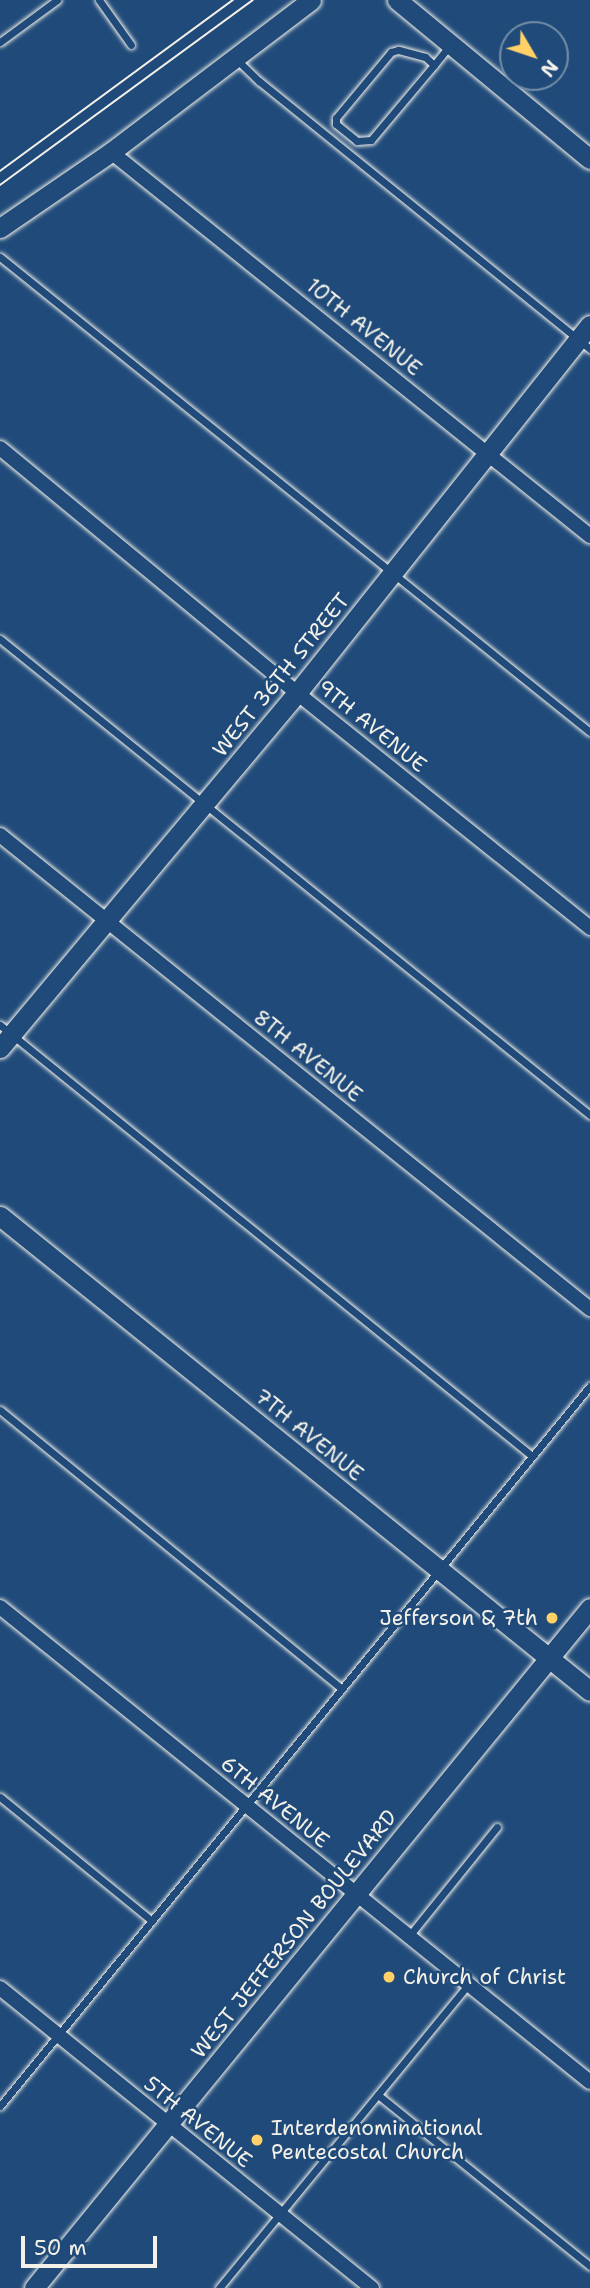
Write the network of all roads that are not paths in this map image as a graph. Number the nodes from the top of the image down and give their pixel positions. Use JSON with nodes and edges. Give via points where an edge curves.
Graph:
{"nodes":[{"id":1,"x":57,"y":0,"type":"edge"},
{"id":2,"x":99,"y":0,"type":"edge"},
{"id":3,"x":311,"y":0,"type":"edge"},
{"id":4,"x":397,"y":0,"type":"edge"},
{"id":5,"x":0,"y":42,"type":"edge"},
{"id":6,"x":451,"y":44,"type":"junction"},
{"id":7,"x":131,"y":45,"type":"dead end"},
{"id":8,"x":235,"y":58,"type":"junction"},
{"id":9,"x":434,"y":65,"type":"junction"},
{"id":10,"x":111,"y":152,"type":"junction"},
{"id":11,"x":590,"y":159,"type":"edge"},
{"id":12,"x":0,"y":228,"type":"edge"},
{"id":13,"x":0,"y":257,"type":"edge"},
{"id":14,"x":586,"y":338,"type":"edge"},
{"id":15,"x":0,"y":448,"type":"edge"},
{"id":16,"x":489,"y":454,"type":"junction"},
{"id":17,"x":590,"y":536,"type":"edge"},
{"id":18,"x":393,"y":572,"type":"junction"},
{"id":19,"x":0,"y":639,"type":"edge"},
{"id":20,"x":297,"y":693,"type":"junction"},
{"id":21,"x":590,"y":732,"type":"edge"},
{"id":22,"x":204,"y":804,"type":"junction"},
{"id":23,"x":0,"y":835,"type":"edge"},
{"id":24,"x":106,"y":921,"type":"junction"},
{"id":25,"x":590,"y":928,"type":"edge"},
{"id":26,"x":4,"y":1036,"type":"edge"},
{"id":27,"x":590,"y":1115,"type":"edge"},
{"id":28,"x":0,"y":1216,"type":"edge"},
{"id":29,"x":590,"y":1309,"type":"edge"},
{"id":30,"x":590,"y":1386,"type":"edge"},
{"id":31,"x":0,"y":1410,"type":"edge"},
{"id":32,"x":532,"y":1456,"type":"junction"},
{"id":33,"x":439,"y":1569,"type":"junction"},
{"id":34,"x":0,"y":1607,"type":"edge"},
{"id":35,"x":590,"y":1608,"type":"edge"},
{"id":36,"x":550,"y":1659,"type":"junction"},
{"id":37,"x":342,"y":1689,"type":"junction"},
{"id":38,"x":590,"y":1690,"type":"edge"},
{"id":39,"x":0,"y":1797,"type":"edge"},
{"id":40,"x":247,"y":1806,"type":"junction"},
{"id":41,"x":497,"y":1827,"type":"dead end"},
{"id":42,"x":357,"y":1893,"type":"junction"},
{"id":43,"x":152,"y":1921,"type":"junction"},
{"id":44,"x":409,"y":1936,"type":"junction"},
{"id":45,"x":468,"y":1985,"type":"junction"},
{"id":46,"x":0,"y":1988,"type":"edge"},
{"id":47,"x":58,"y":2035,"type":"junction"},
{"id":48,"x":590,"y":2082,"type":"edge"},
{"id":49,"x":378,"y":2095,"type":"junction"},
{"id":50,"x":0,"y":2106,"type":"edge"},
{"id":51,"x":167,"y":2125,"type":"junction"},
{"id":52,"x":280,"y":2214,"type":"junction"},
{"id":53,"x":590,"y":2266,"type":"edge"},
{"id":54,"x":34,"y":2288,"type":"edge"},
{"id":55,"x":219,"y":2288,"type":"edge"},
{"id":56,"x":372,"y":2288,"type":"edge"}],
"edges":[{"from":1,"to":5,"type":"lane"},
{"from":2,"to":7,"type":"lane"},
{"from":3,"to":8,"type":"street"},
{"from":4,"to":6,"type":"street"},
{"from":6,"to":9,"type":"lane"},
{"from":6,"to":11,"type":"street"},
{"from":8,"to":10,"type":"street"},
{"from":8,"to":14,"type":"lane"},
{"from":9,"to":9,"type":"lane","via":[[371,140],[357,141],[336,124],[335,118],[391,52],[425,57]]},
{"from":10,"to":12,"type":"street"},
{"from":10,"to":16,"type":"street","name":"10TH AVENUE"},
{"from":13,"to":18,"type":"lane"},
{"from":14,"to":16,"type":"street","name":"WEST 36TH STREET"},
{"from":15,"to":20,"type":"street","name":"9TH AVENUE"},
{"from":16,"to":17,"type":"street","name":"10TH AVENUE"},
{"from":16,"to":18,"type":"street","name":"WEST 36TH STREET"},
{"from":18,"to":20,"type":"street","name":"WEST 36TH STREET"},
{"from":18,"to":21,"type":"lane"},
{"from":19,"to":22,"type":"lane"},
{"from":20,"to":22,"type":"street","name":"WEST 36TH STREET"},
{"from":20,"to":25,"type":"street","name":"9TH AVENUE"},
{"from":22,"to":24,"type":"street","name":"WEST 36TH STREET"},
{"from":22,"to":27,"type":"lane"},
{"from":23,"to":24,"type":"street","name":"8TH AVENUE"},
{"from":24,"to":26,"type":"street","name":"WEST 36TH STREET"},
{"from":24,"to":29,"type":"street","name":"8TH AVENUE"},
{"from":26,"to":32,"type":"lane"},
{"from":28,"to":33,"type":"street","name":"7TH AVENUE"},
{"from":30,"to":32,"type":"lane"},
{"from":31,"to":37,"type":"lane"},
{"from":32,"to":33,"type":"lane"},
{"from":33,"to":36,"type":"street","name":"7TH AVENUE"},
{"from":33,"to":37,"type":"lane"},
{"from":34,"to":40,"type":"street","name":"6TH AVENUE"},
{"from":35,"to":36,"type":"street","name":"WEST JEFFERSON BOULEVARD"},
{"from":36,"to":38,"type":"street","name":"7TH AVENUE"},
{"from":36,"to":42,"type":"street","name":"WEST JEFFERSON BOULEVARD"},
{"from":37,"to":40,"type":"lane"},
{"from":39,"to":43,"type":"lane"},
{"from":40,"to":42,"type":"street","name":"6TH AVENUE"},
{"from":40,"to":43,"type":"lane"},
{"from":41,"to":44,"type":"lane"},
{"from":42,"to":44,"type":"street","name":"6TH AVENUE"},
{"from":42,"to":51,"type":"street","name":"WEST JEFFERSON BOULEVARD"},
{"from":43,"to":47,"type":"lane"},
{"from":44,"to":45,"type":"street","name":"6TH AVENUE"},
{"from":45,"to":48,"type":"street","name":"6TH AVENUE"},
{"from":45,"to":49,"type":"lane"},
{"from":46,"to":47,"type":"street","name":"5TH AVENUE"},
{"from":47,"to":50,"type":"lane"},
{"from":47,"to":51,"type":"street","name":"5TH AVENUE"},
{"from":49,"to":52,"type":"lane"},
{"from":49,"to":53,"type":"lane"},
{"from":51,"to":52,"type":"street","name":"5TH AVENUE"},
{"from":51,"to":54,"type":"street","name":"WEST JEFFERSON BOULEVARD"},
{"from":52,"to":55,"type":"lane"},
{"from":52,"to":56,"type":"street","name":"5TH AVENUE"}]}
